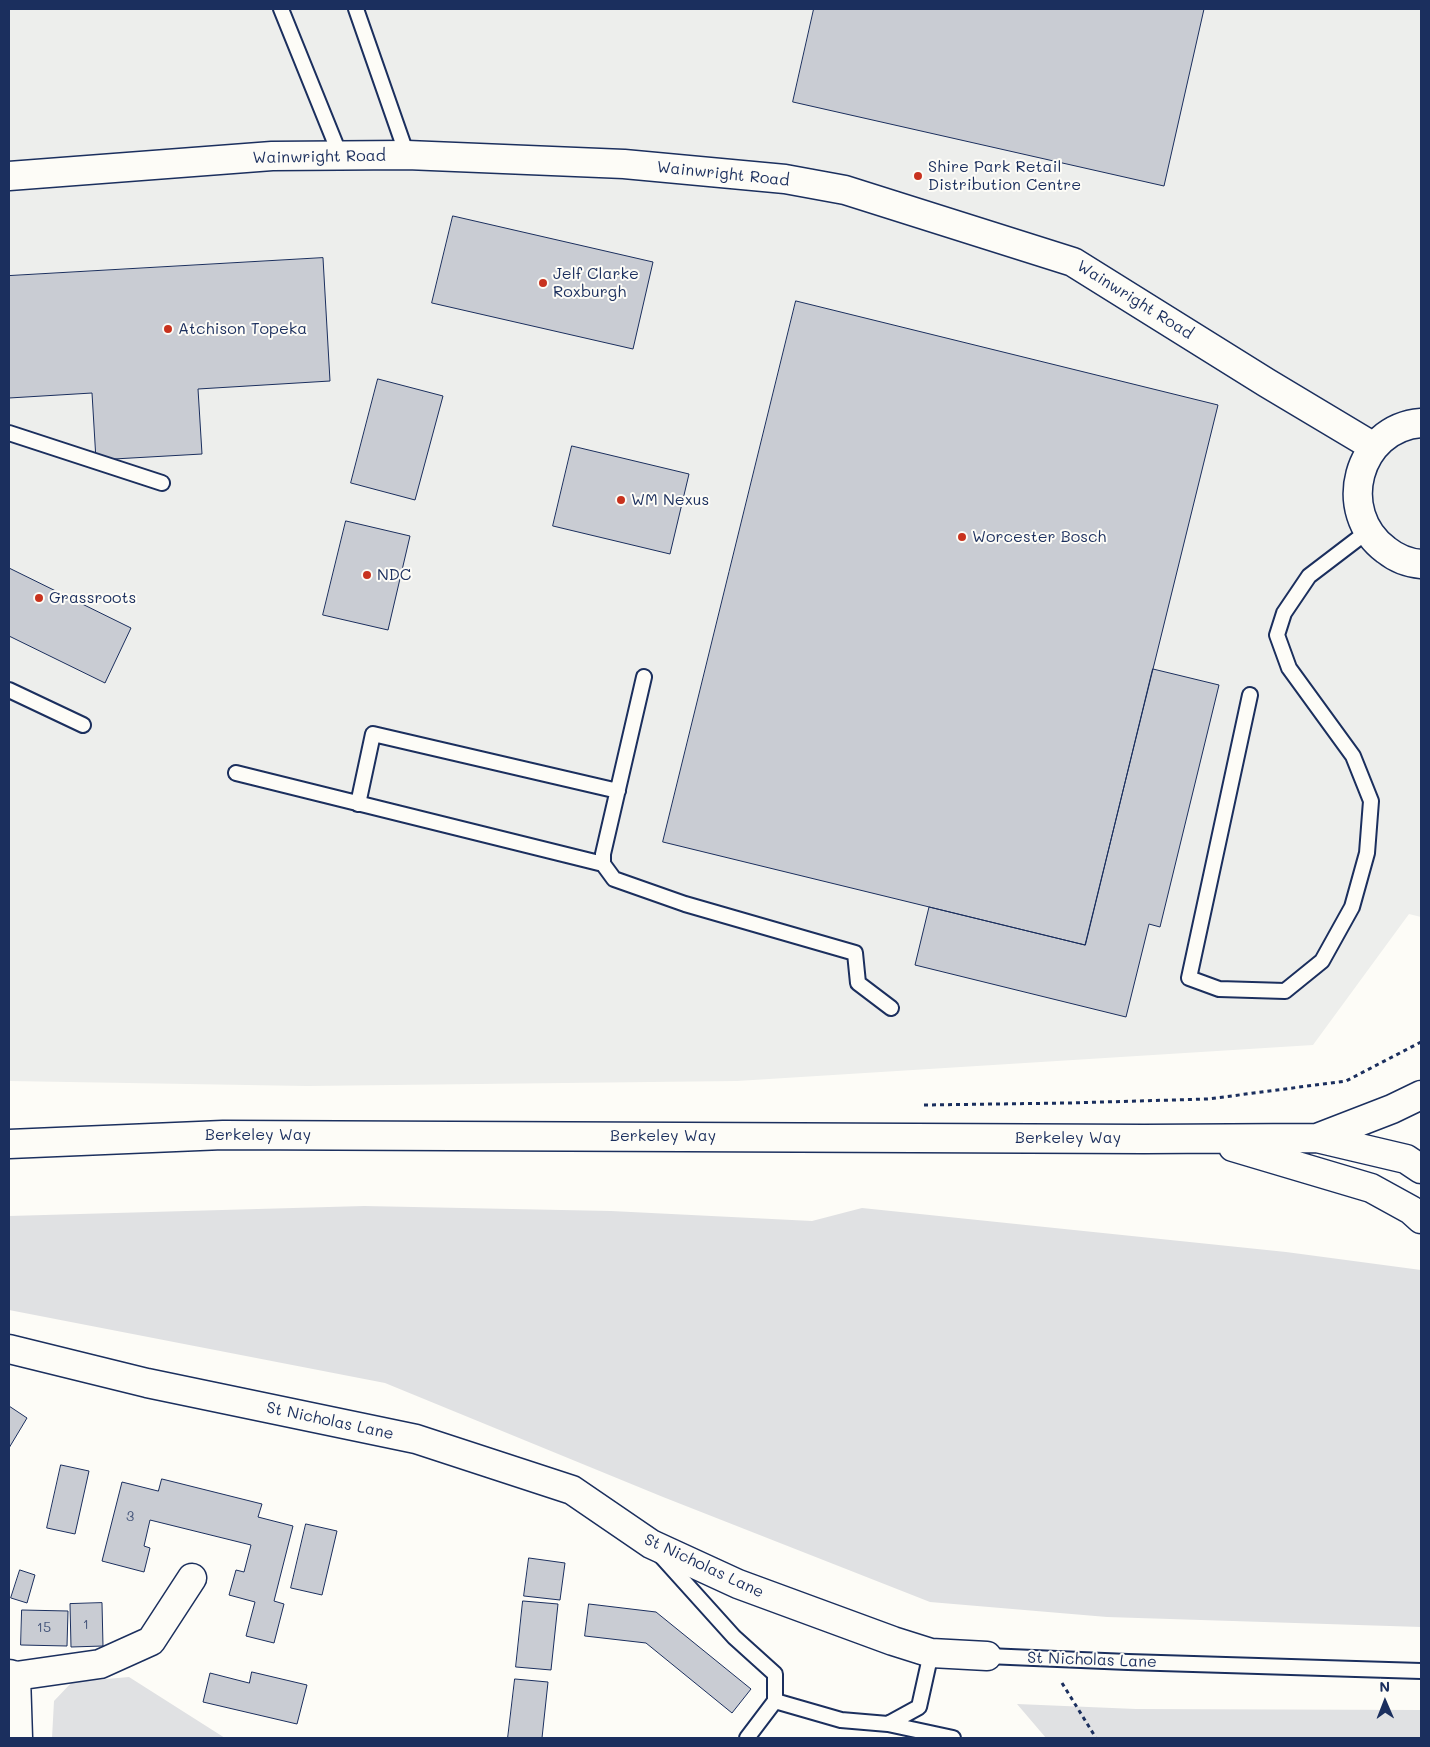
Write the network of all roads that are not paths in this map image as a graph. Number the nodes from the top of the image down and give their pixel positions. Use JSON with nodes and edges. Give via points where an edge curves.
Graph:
{"nodes":[{"id":1,"x":281,"y":9,"type":"edge"},
{"id":2,"x":356,"y":9,"type":"edge"},
{"id":3,"x":340,"y":155,"type":"junction"},
{"id":4,"x":407,"y":155,"type":"junction"},
{"id":5,"x":9,"y":176,"type":"edge"},
{"id":6,"x":1421,"y":422,"type":"edge"},
{"id":7,"x":9,"y":433,"type":"edge"},
{"id":8,"x":1374,"y":447,"type":"junction"},
{"id":9,"x":162,"y":483,"type":"dead end"},
{"id":10,"x":1368,"y":531,"type":"junction"},
{"id":11,"x":1421,"y":564,"type":"edge"},
{"id":12,"x":644,"y":677,"type":"dead end"},
{"id":13,"x":9,"y":690,"type":"edge"},
{"id":14,"x":1250,"y":695,"type":"dead end"},
{"id":15,"x":83,"y":725,"type":"dead end"},
{"id":16,"x":236,"y":773,"type":"dead end"},
{"id":17,"x":618,"y":791,"type":"junction"},
{"id":18,"x":358,"y":804,"type":"junction"},
{"id":19,"x":603,"y":864,"type":"junction"},
{"id":20,"x":891,"y":1008,"type":"dead end"},
{"id":21,"x":1421,"y":1095,"type":"edge"},
{"id":22,"x":1207,"y":1138,"type":"junction"},
{"id":23,"x":1317,"y":1138,"type":"junction"},
{"id":24,"x":9,"y":1144,"type":"edge"},
{"id":25,"x":1421,"y":1169,"type":"edge"},
{"id":26,"x":1421,"y":1219,"type":"edge"},
{"id":27,"x":9,"y":1349,"type":"edge"},
{"id":28,"x":651,"y":1544,"type":"junction"},
{"id":29,"x":192,"y":1578,"type":"dead end"},
{"id":30,"x":931,"y":1653,"type":"junction"},
{"id":31,"x":987,"y":1656,"type":"joint"},
{"id":32,"x":1421,"y":1670,"type":"edge"},
{"id":33,"x":12,"y":1675,"type":"edge"},
{"id":34,"x":775,"y":1701,"type":"junction"},
{"id":35,"x":888,"y":1724,"type":"junction"},
{"id":36,"x":18,"y":1738,"type":"edge"},
{"id":37,"x":747,"y":1738,"type":"edge"},
{"id":38,"x":952,"y":1738,"type":"edge"}],
"edges":[{"from":1,"to":3,"type":"lane"},
{"from":2,"to":4,"type":"lane"},
{"from":3,"to":4,"type":"street","name":"Wainwright Road"},
{"from":3,"to":5,"type":"street","name":"Wainwright Road","via":[[272,156]]},
{"from":4,"to":8,"type":"street","name":"Wainwright Road","via":[[633,165],[785,179],[845,190],[1073,262]]},
{"from":6,"to":8,"type":"street","via":[[1391,432]]},
{"from":7,"to":9,"type":"lane"},
{"from":8,"to":10,"type":"street","via":[[1363,465],[1357,486],[1358,507]]},
{"from":10,"to":11,"type":"street","via":[[1378,544],[1395,556]]},
{"from":10,"to":14,"type":"lane","via":[[1309,576],[1284,613],[1277,635],[1289,668],[1353,756],[1371,801],[1368,853],[1352,907],[1322,962],[1285,991],[1220,989],[1189,978]]},
{"from":12,"to":17,"type":"lane"},
{"from":13,"to":15,"type":"lane"},
{"from":16,"to":18,"type":"lane"},
{"from":17,"to":18,"type":"lane","via":[[373,734]]},
{"from":17,"to":19,"type":"lane"},
{"from":18,"to":19,"type":"lane"},
{"from":19,"to":20,"type":"lane","via":[[614,879],[685,904],[855,953],[858,982]]},
{"from":21,"to":23,"type":"street","name":"Berkeley Way"},
{"from":22,"to":23,"type":"street","name":"Berkeley Way"},
{"from":22,"to":24,"type":"street","name":"Berkeley Way","via":[[223,1135]]},
{"from":22,"to":26,"type":"street","via":[[1371,1188]]},
{"from":23,"to":25,"type":"street","name":"Berkeley Way","via":[[1406,1159]]},
{"from":27,"to":28,"type":"street","name":"St Nicholas Lane","via":[[147,1383],[416,1439],[572,1490]]},
{"from":28,"to":30,"type":"street","name":"St Nicholas Lane","via":[[738,1584]]},
{"from":28,"to":34,"type":"lane","via":[[734,1637],[775,1674]]},
{"from":29,"to":33,"type":"street","via":[[151,1641],[100,1664]]},
{"from":30,"to":31,"type":"street","name":"St Nicholas Lane"},
{"from":30,"to":35,"type":"lane","via":[[919,1707]]},
{"from":31,"to":32,"type":"lane","name":"St Nicholas Lane"},
{"from":33,"to":36,"type":"street"},
{"from":34,"to":35,"type":"lane","via":[[841,1720]]},
{"from":34,"to":37,"type":"lane"},
{"from":35,"to":38,"type":"lane"}]}
